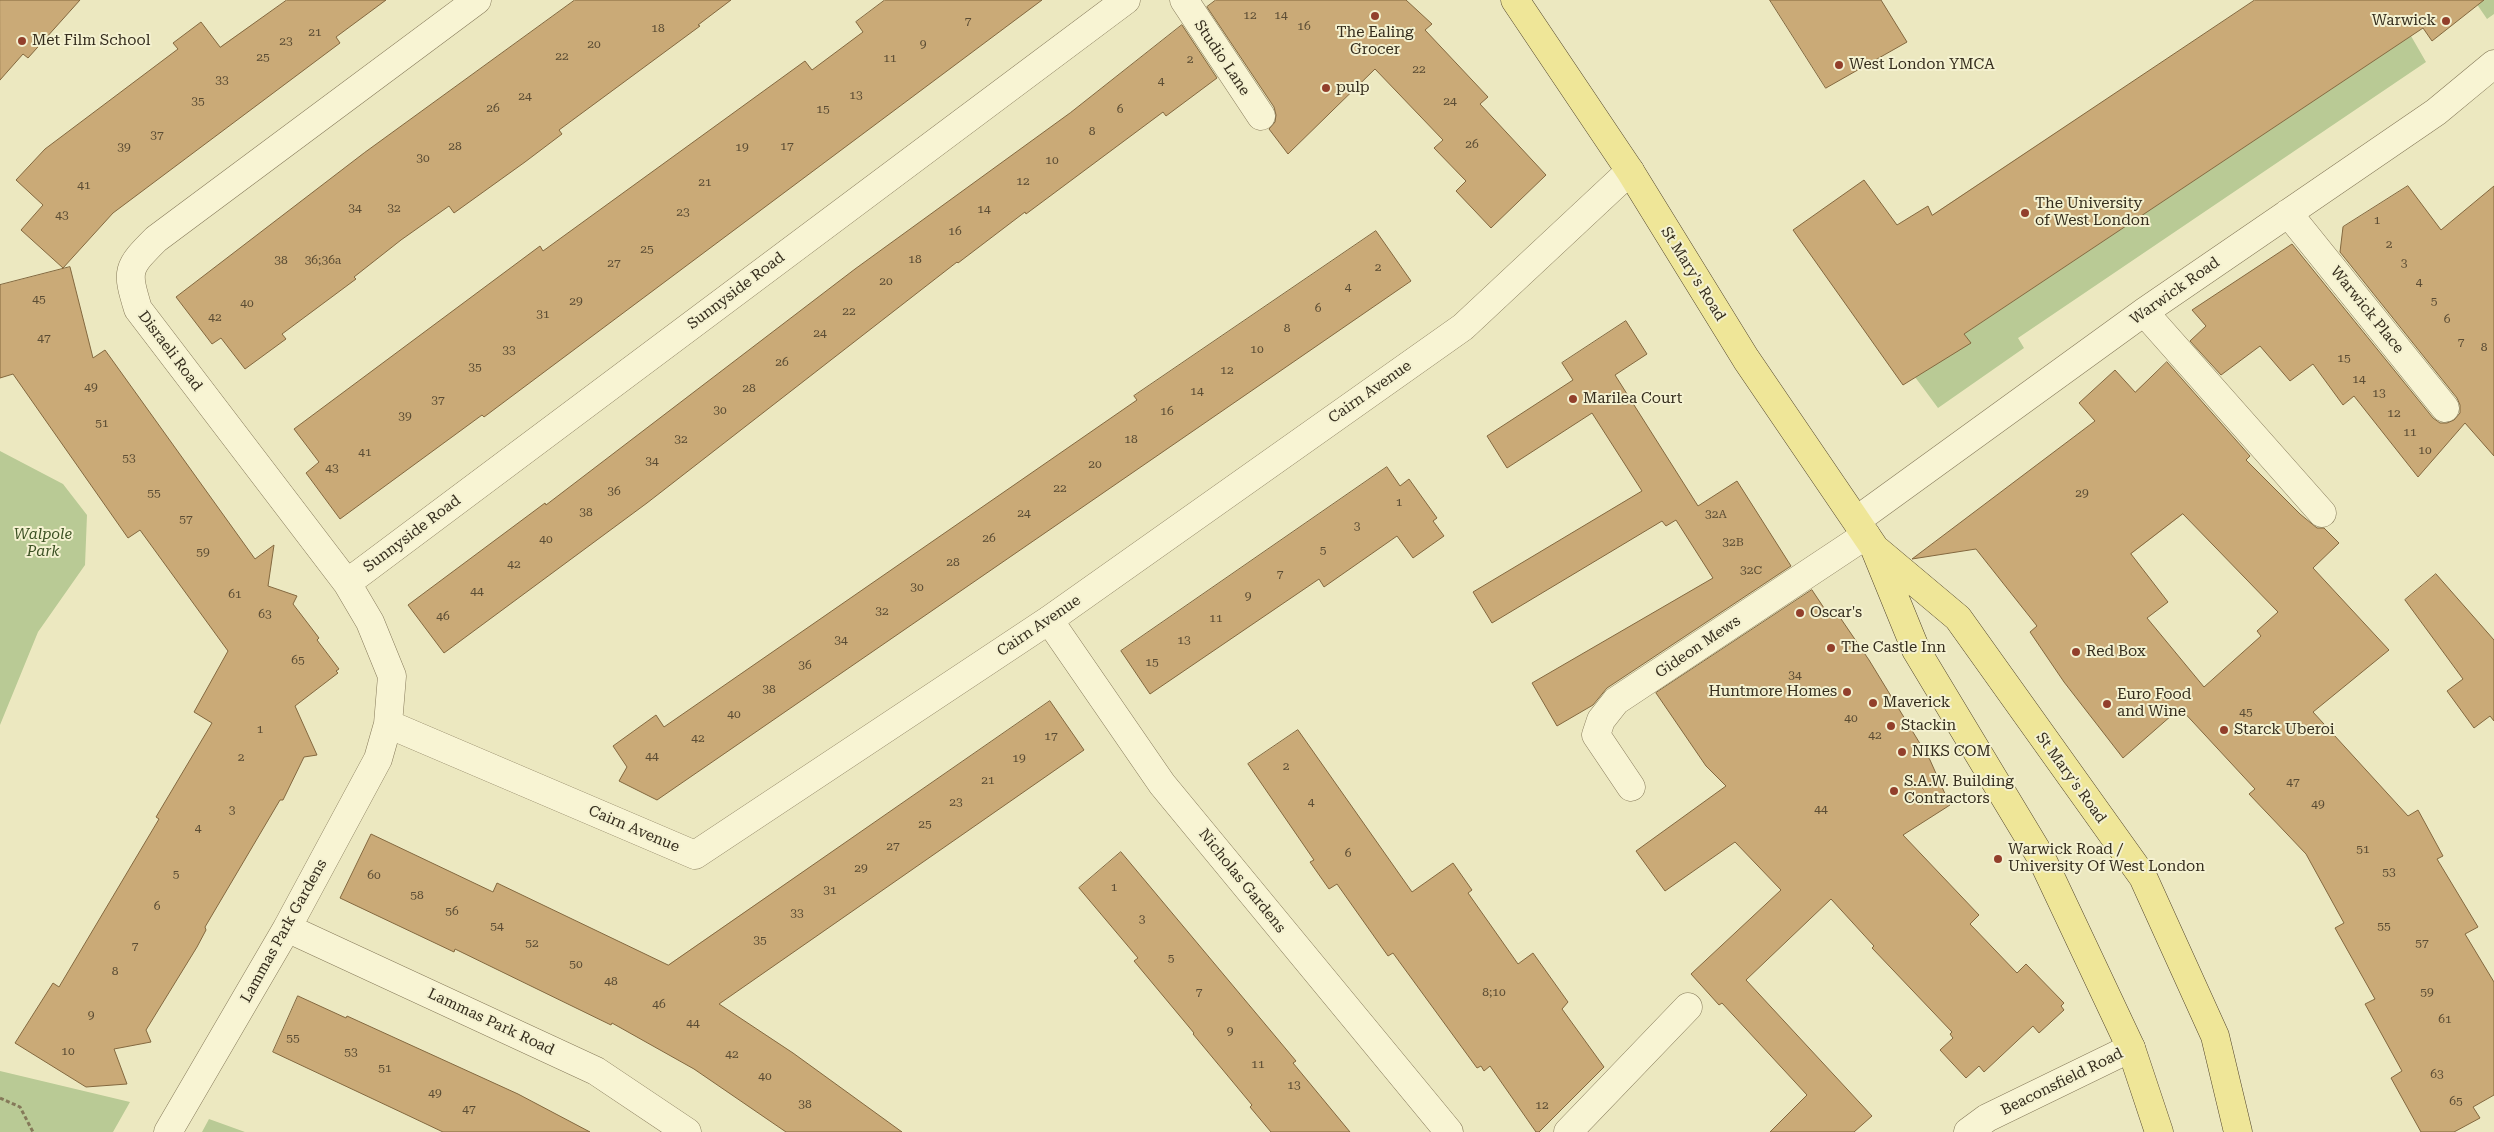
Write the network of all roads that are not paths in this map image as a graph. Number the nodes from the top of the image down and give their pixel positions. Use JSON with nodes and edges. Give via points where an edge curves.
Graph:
{"nodes":[{"id":1,"x":477,"y":0,"type":"edge"},
{"id":2,"x":1126,"y":0,"type":"edge"},
{"id":3,"x":1184,"y":0,"type":"edge"},
{"id":4,"x":1515,"y":0,"type":"edge"},
{"id":5,"x":2494,"y":64,"type":"edge"},
{"id":6,"x":1261,"y":116,"type":"dead end"},
{"id":7,"x":1630,"y":171,"type":"junction"},
{"id":8,"x":2288,"y":212,"type":"junction"},
{"id":9,"x":2144,"y":312,"type":"junction"},
{"id":10,"x":2446,"y":408,"type":"dead end"},
{"id":11,"x":2322,"y":513,"type":"dead end"},
{"id":12,"x":1865,"y":534,"type":"junction"},
{"id":13,"x":347,"y":583,"type":"junction"},
{"id":14,"x":1049,"y":620,"type":"junction"},
{"id":15,"x":388,"y":724,"type":"junction"},
{"id":16,"x":1631,"y":787,"type":"dead end"},
{"id":17,"x":287,"y":928,"type":"junction"},
{"id":18,"x":1688,"y":1007,"type":"dead end"},
{"id":19,"x":2131,"y":1048,"type":"junction"},
{"id":20,"x":168,"y":1132,"type":"edge"},
{"id":21,"x":687,"y":1132,"type":"edge"},
{"id":22,"x":1449,"y":1132,"type":"edge"},
{"id":23,"x":1568,"y":1132,"type":"edge"},
{"id":24,"x":1968,"y":1132,"type":"edge"},
{"id":25,"x":2159,"y":1132,"type":"edge"},
{"id":26,"x":2238,"y":1132,"type":"edge"}],
"edges":[{"from":1,"to":13,"type":"street","name":"Disraeli Road","via":[[156,239],[137,258],[129,279],[138,309]]},
{"from":2,"to":13,"type":"street","name":"Sunnyside Road"},
{"from":3,"to":6,"type":"street","name":"Studio Lane"},
{"from":4,"to":7,"type":"main road","name":"St Mary's Road"},
{"from":5,"to":8,"type":"street","name":"Warwick Road","via":[[2436,112]]},
{"from":7,"to":12,"type":"main road","name":"St Mary's Road","via":[[1746,359]]},
{"from":7,"to":14,"type":"street","name":"Cairn Avenue","via":[[1463,326]]},
{"from":8,"to":9,"type":"street","name":"Warwick Road"},
{"from":8,"to":10,"type":"street","name":"Warwick Place"},
{"from":9,"to":11,"type":"street"},
{"from":9,"to":12,"type":"street","name":"Warwick Road"},
{"from":12,"to":16,"type":"street","name":"Gideon Mews","via":[[1616,701],[1601,720],[1596,735]]},
{"from":12,"to":19,"type":"main road","name":"St Mary's Road","via":[[1916,650],[2042,859]]},
{"from":12,"to":26,"type":"main road","name":"St Mary's Road","via":[[1958,618],[2143,877],[2216,1036]]},
{"from":13,"to":15,"type":"street","name":"Disraeli Road","via":[[370,622],[392,676]]},
{"from":14,"to":15,"type":"street","name":"Cairn Avenue","via":[[695,855]]},
{"from":14,"to":22,"type":"street","name":"Nicholas Gardens","via":[[1162,784]]},
{"from":15,"to":17,"type":"street","name":"Lammas Park Gardens","via":[[378,758]]},
{"from":17,"to":20,"type":"street","name":"Lammas Park Gardens"},
{"from":17,"to":21,"type":"street","name":"Lammas Park Road","via":[[596,1070]]},
{"from":18,"to":23,"type":"street"},
{"from":19,"to":24,"type":"street","name":"Beaconsfield Road","via":[[1987,1118]]},
{"from":19,"to":25,"type":"main road","name":"St Mary's Road"}]}
